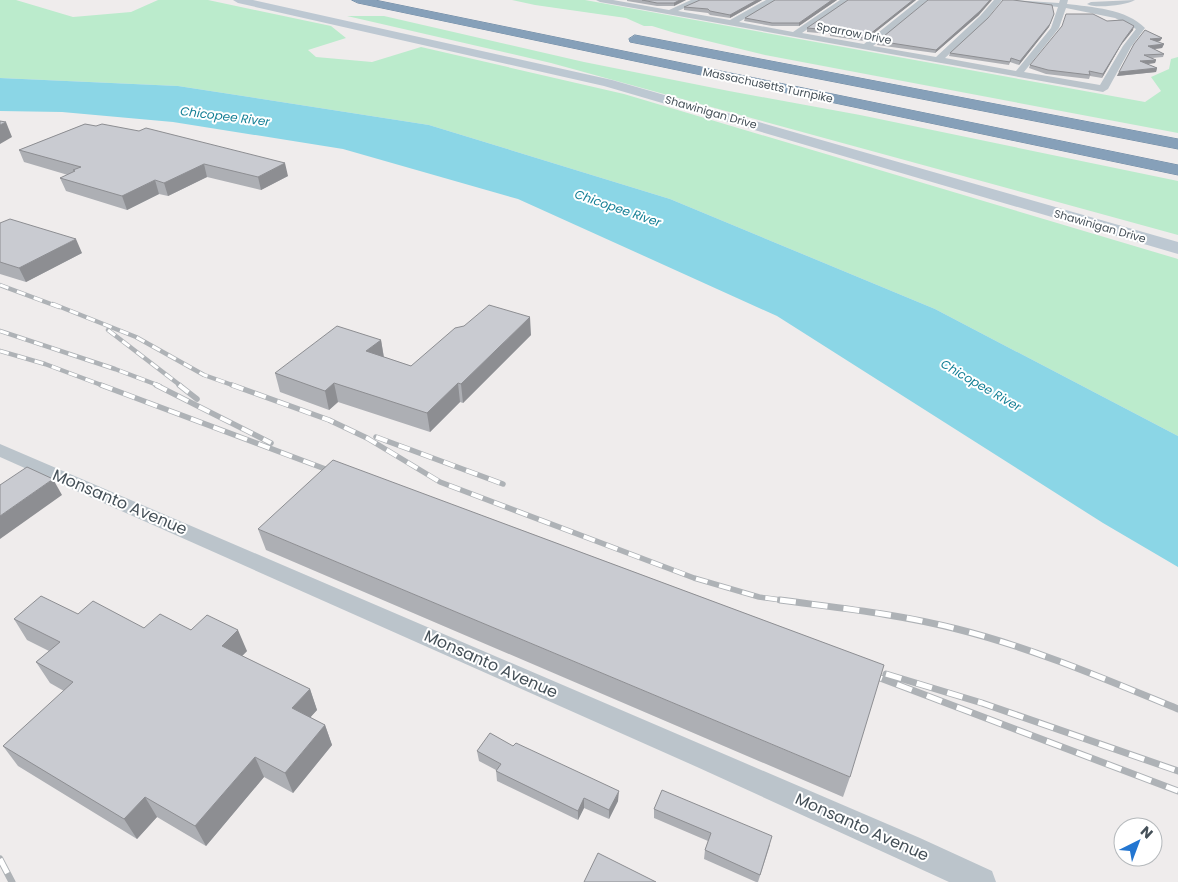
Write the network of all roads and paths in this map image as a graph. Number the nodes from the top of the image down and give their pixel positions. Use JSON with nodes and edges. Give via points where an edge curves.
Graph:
{"nodes":[{"id":1,"x":238,"y":0,"type":"edge"},
{"id":2,"x":358,"y":0,"type":"edge"},
{"id":3,"x":600,"y":0,"type":"edge"},
{"id":4,"x":698,"y":0,"type":"edge"},
{"id":5,"x":772,"y":0,"type":"edge"},
{"id":6,"x":845,"y":0,"type":"edge"},
{"id":7,"x":924,"y":0,"type":"edge"},
{"id":8,"x":998,"y":0,"type":"edge"},
{"id":9,"x":1014,"y":0,"type":"edge"},
{"id":10,"x":1131,"y":0,"type":"edge"},
{"id":11,"x":617,"y":1,"type":"edge"},
{"id":12,"x":1063,"y":3,"type":"edge"},
{"id":13,"x":670,"y":12,"type":"junction"},
{"id":14,"x":731,"y":23,"type":"junction"},
{"id":15,"x":795,"y":34,"type":"junction"},
{"id":16,"x":621,"y":36,"type":"dead end"},
{"id":17,"x":864,"y":48,"type":"junction"},
{"id":18,"x":937,"y":61,"type":"junction"},
{"id":19,"x":1018,"y":75,"type":"junction"},
{"id":20,"x":1178,"y":144,"type":"edge"},
{"id":21,"x":1178,"y":170,"type":"edge"},
{"id":22,"x":1178,"y":248,"type":"edge"},
{"id":23,"x":0,"y":450,"type":"edge"},
{"id":24,"x":981,"y":882,"type":"edge"}],
"edges":[{"from":1,"to":22,"type":"main road","name":"Shawinigan Drive","via":[[607,83]]},
{"from":2,"to":21,"type":"highway","name":"Massachusetts Turnpike"},
{"from":3,"to":11,"type":"street","name":"Sparrow Drive"},
{"from":4,"to":13,"type":"street"},
{"from":5,"to":14,"type":"street"},
{"from":6,"to":15,"type":"street"},
{"from":7,"to":17,"type":"street"},
{"from":8,"to":18,"type":"street"},
{"from":9,"to":12,"type":"street"},
{"from":10,"to":12,"type":"street"},
{"from":11,"to":13,"type":"street","name":"Sparrow Drive"},
{"from":12,"to":19,"type":"street","via":[[1064,8],[1053,32]]},
{"from":12,"to":19,"type":"street","name":"Sparrow Drive","via":[[1116,16],[1140,27],[1139,32],[1127,46],[1103,89]]},
{"from":13,"to":14,"type":"street","name":"Sparrow Drive"},
{"from":14,"to":15,"type":"street","name":"Sparrow Drive"},
{"from":15,"to":17,"type":"street","name":"Sparrow Drive"},
{"from":16,"to":20,"type":"highway","name":"Massachusetts Turnpike"},
{"from":17,"to":18,"type":"street","name":"Sparrow Drive"},
{"from":18,"to":19,"type":"street","name":"Sparrow Drive"},
{"from":23,"to":24,"type":"street","name":"Monsanto Avenue","via":[[715,762]]}]}
